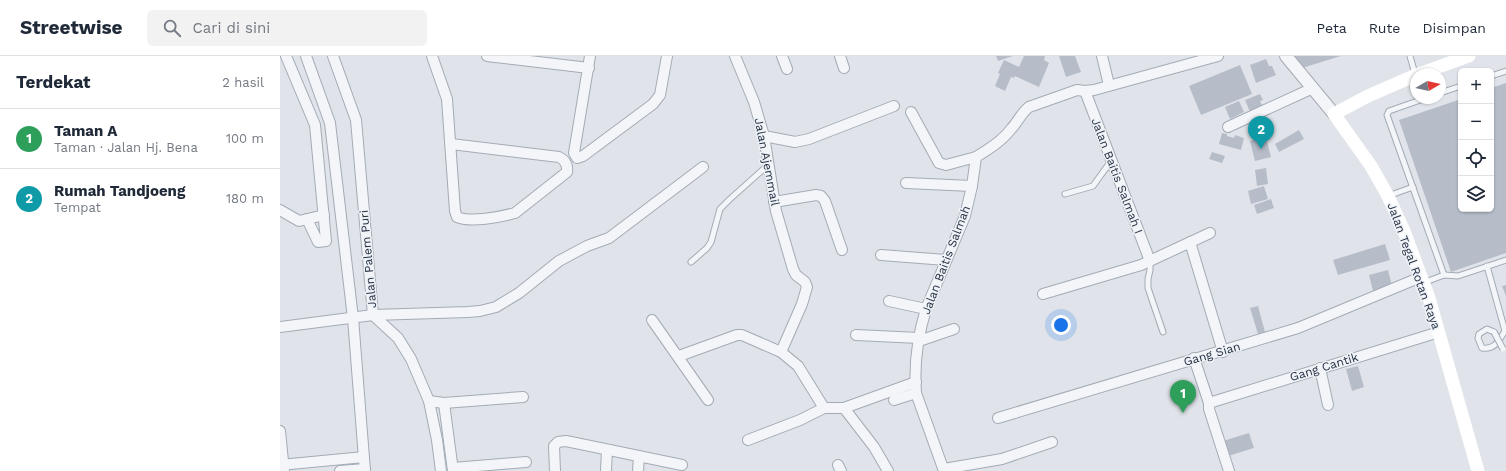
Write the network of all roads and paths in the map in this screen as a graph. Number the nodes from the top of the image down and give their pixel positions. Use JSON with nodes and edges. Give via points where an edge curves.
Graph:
{"nodes":[{"id":1,"x":286,"y":56,"type":"edge"},
{"id":2,"x":306,"y":56,"type":"edge"},
{"id":3,"x":333,"y":56,"type":"edge"},
{"id":4,"x":432,"y":56,"type":"edge"},
{"id":5,"x":487,"y":56,"type":"edge"},
{"id":6,"x":590,"y":56,"type":"edge"},
{"id":7,"x":667,"y":56,"type":"edge"},
{"id":8,"x":735,"y":56,"type":"edge"},
{"id":9,"x":782,"y":56,"type":"edge"},
{"id":10,"x":840,"y":56,"type":"edge"},
{"id":11,"x":1102,"y":56,"type":"edge"},
{"id":12,"x":1218,"y":56,"type":"edge"},
{"id":13,"x":1286,"y":56,"type":"edge"},
{"id":14,"x":1410,"y":56,"type":"edge"},
{"id":15,"x":1469,"y":56,"type":"edge"},
{"id":16,"x":589,"y":68,"type":"junction"},
{"id":17,"x":844,"y":68,"type":"dead end"},
{"id":18,"x":1414,"y":68,"type":"edge"},
{"id":19,"x":1436,"y":68,"type":"edge"},
{"id":20,"x":787,"y":69,"type":"dead end"},
{"id":21,"x":1506,"y":71,"type":"edge"},
{"id":22,"x":1494,"y":75,"type":"edge"},
{"id":23,"x":1410,"y":78,"type":"edge"},
{"id":24,"x":1109,"y":85,"type":"junction"},
{"id":25,"x":1458,"y":87,"type":"edge"},
{"id":26,"x":1314,"y":88,"type":"junction"},
{"id":27,"x":1085,"y":91,"type":"junction"},
{"id":28,"x":1446,"y":91,"type":"edge"},
{"id":29,"x":1410,"y":103,"type":"edge"},
{"id":30,"x":894,"y":106,"type":"dead end"},
{"id":31,"x":911,"y":112,"type":"dead end"},
{"id":32,"x":1334,"y":114,"type":"junction"},
{"id":33,"x":1228,"y":127,"type":"dead end"},
{"id":34,"x":764,"y":136,"type":"junction"},
{"id":35,"x":451,"y":144,"type":"junction"},
{"id":36,"x":976,"y":157,"type":"junction"},
{"id":37,"x":1112,"y":161,"type":"junction"},
{"id":38,"x":769,"y":164,"type":"junction"},
{"id":39,"x":703,"y":167,"type":"dead end"},
{"id":40,"x":906,"y":183,"type":"dead end"},
{"id":41,"x":972,"y":186,"type":"junction"},
{"id":42,"x":1413,"y":187,"type":"junction"},
{"id":43,"x":1064,"y":194,"type":"dead end"},
{"id":44,"x":1388,"y":196,"type":"junction"},
{"id":45,"x":774,"y":202,"type":"junction"},
{"id":46,"x":280,"y":210,"type":"edge"},
{"id":47,"x":324,"y":215,"type":"junction"},
{"id":48,"x":307,"y":219,"type":"junction"},
{"id":49,"x":1210,"y":233,"type":"dead end"},
{"id":50,"x":1190,"y":242,"type":"junction"},
{"id":51,"x":842,"y":250,"type":"dead end"},
{"id":52,"x":881,"y":255,"type":"dead end"},
{"id":53,"x":946,"y":260,"type":"junction"},
{"id":54,"x":1506,"y":260,"type":"edge"},
{"id":55,"x":1150,"y":261,"type":"junction"},
{"id":56,"x":691,"y":262,"type":"dead end"},
{"id":57,"x":1487,"y":266,"type":"junction"},
{"id":58,"x":1444,"y":275,"type":"junction"},
{"id":59,"x":1422,"y":280,"type":"junction"},
{"id":60,"x":1043,"y":294,"type":"dead end"},
{"id":61,"x":889,"y":301,"type":"dead end"},
{"id":62,"x":926,"y":309,"type":"junction"},
{"id":63,"x":373,"y":315,"type":"junction"},
{"id":64,"x":353,"y":318,"type":"junction"},
{"id":65,"x":652,"y":320,"type":"dead end"},
{"id":66,"x":280,"y":327,"type":"edge"},
{"id":67,"x":954,"y":329,"type":"dead end"},
{"id":68,"x":1163,"y":332,"type":"dead end"},
{"id":69,"x":1439,"y":332,"type":"junction"},
{"id":70,"x":856,"y":335,"type":"dead end"},
{"id":71,"x":919,"y":340,"type":"junction"},
{"id":72,"x":1503,"y":349,"type":"dead end"},
{"id":73,"x":781,"y":352,"type":"junction"},
{"id":74,"x":1223,"y":352,"type":"junction"},
{"id":75,"x":679,"y":356,"type":"junction"},
{"id":76,"x":1194,"y":358,"type":"junction"},
{"id":77,"x":1320,"y":368,"type":"junction"},
{"id":78,"x":916,"y":382,"type":"junction"},
{"id":79,"x":916,"y":393,"type":"junction"},
{"id":80,"x":523,"y":397,"type":"dead end"},
{"id":81,"x":429,"y":400,"type":"junction"},
{"id":82,"x":708,"y":400,"type":"dead end"},
{"id":83,"x":894,"y":400,"type":"dead end"},
{"id":84,"x":444,"y":403,"type":"junction"},
{"id":85,"x":1209,"y":403,"type":"junction"},
{"id":86,"x":1328,"y":405,"type":"dead end"},
{"id":87,"x":824,"y":408,"type":"junction"},
{"id":88,"x":844,"y":408,"type":"junction"},
{"id":89,"x":998,"y":418,"type":"dead end"},
{"id":90,"x":280,"y":431,"type":"edge"},
{"id":91,"x":748,"y":440,"type":"dead end"},
{"id":92,"x":1052,"y":442,"type":"dead end"},
{"id":93,"x":606,"y":450,"type":"junction"},
{"id":94,"x":639,"y":456,"type":"junction"},
{"id":95,"x":364,"y":457,"type":"junction"},
{"id":96,"x":526,"y":462,"type":"dead end"},
{"id":97,"x":682,"y":466,"type":"dead end"},
{"id":98,"x":282,"y":467,"type":"edge"},
{"id":99,"x":365,"y":470,"type":"edge"},
{"id":100,"x":453,"y":470,"type":"edge"},
{"id":101,"x":944,"y":470,"type":"edge"},
{"id":102,"x":340,"y":471,"type":"edge"},
{"id":103,"x":441,"y":471,"type":"edge"},
{"id":104,"x":555,"y":471,"type":"edge"},
{"id":105,"x":606,"y":471,"type":"edge"},
{"id":106,"x":638,"y":471,"type":"edge"},
{"id":107,"x":888,"y":471,"type":"edge"},
{"id":108,"x":1229,"y":471,"type":"edge"},
{"id":109,"x":1478,"y":471,"type":"edge"}],
"edges":[{"from":1,"to":47,"type":"street","via":[[315,125]]},
{"from":2,"to":64,"type":"street","name":"Jalan Palem Puri","via":[[330,123]]},
{"from":3,"to":63,"type":"street","name":"Jalan Palem Puri","via":[[356,120]]},
{"from":4,"to":35,"type":"street","via":[[447,99]]},
{"from":5,"to":16,"type":"street"},
{"from":6,"to":16,"type":"street"},
{"from":7,"to":16,"type":"street","via":[[660,95],[653,104],[577,158],[574,152]]},
{"from":8,"to":34,"type":"street","name":"Jalan Ajemmail","via":[[754,102]]},
{"from":9,"to":20,"type":"street"},
{"from":10,"to":17,"type":"street"},
{"from":11,"to":24,"type":"street"},
{"from":12,"to":24,"type":"street"},
{"from":13,"to":26,"type":"street"},
{"from":14,"to":18,"type":"lane"},
{"from":15,"to":19,"type":"main road"},
{"from":21,"to":22,"type":"lane"},
{"from":23,"to":32,"type":"main road"},
{"from":24,"to":27,"type":"street"},
{"from":25,"to":28,"type":"lane"},
{"from":26,"to":32,"type":"street"},
{"from":26,"to":33,"type":"street"},
{"from":27,"to":36,"type":"street","via":[[1077,90],[1029,107],[1022,112],[1012,129]]},
{"from":27,"to":37,"type":"street","name":"Jalan Baitis Salmah I"},
{"from":29,"to":42,"type":"lane","via":[[1388,111],[1387,115]]},
{"from":30,"to":34,"type":"street","via":[[809,139],[795,142]]},
{"from":31,"to":36,"type":"street","via":[[939,163],[946,165]]},
{"from":32,"to":44,"type":"main road","name":"Jalan Tegal Rotan Raya","via":[[1371,166]]},
{"from":34,"to":38,"type":"street","name":"Jalan Ajemmail"},
{"from":35,"to":35,"type":"street","via":[[559,157],[568,167],[567,172],[515,213],[462,220],[457,217],[455,211]]},
{"from":36,"to":41,"type":"street","name":"Jalan Baitis Salmah"},
{"from":37,"to":43,"type":"lane","via":[[1093,186]]},
{"from":37,"to":55,"type":"street","name":"Jalan Baitis Salmah I"},
{"from":38,"to":45,"type":"street","name":"Jalan Ajemmail"},
{"from":38,"to":56,"type":"lane","via":[[720,209],[711,242]]},
{"from":39,"to":63,"type":"street","via":[[609,238],[559,261],[519,293],[496,307],[468,312]]},
{"from":40,"to":41,"type":"street"},
{"from":41,"to":53,"type":"street","name":"Jalan Baitis Salmah","via":[[965,216]]},
{"from":42,"to":44,"type":"lane"},
{"from":42,"to":58,"type":"lane"},
{"from":44,"to":59,"type":"main road","name":"Jalan Tegal Rotan Raya"},
{"from":45,"to":51,"type":"street","via":[[821,196],[825,200]]},
{"from":45,"to":73,"type":"street","name":"Jalan Ajemmail","via":[[796,275],[806,286],[802,304]]},
{"from":46,"to":48,"type":"street","via":[[299,221]]},
{"from":47,"to":48,"type":"street"},
{"from":47,"to":48,"type":"street","via":[[327,241],[318,242]]},
{"from":49,"to":50,"type":"street"},
{"from":50,"to":55,"type":"street"},
{"from":50,"to":74,"type":"street"},
{"from":52,"to":53,"type":"street"},
{"from":53,"to":62,"type":"street","name":"Jalan Baitis Salmah"},
{"from":54,"to":57,"type":"lane"},
{"from":55,"to":60,"type":"street"},
{"from":55,"to":68,"type":"lane","via":[[1148,288]]},
{"from":57,"to":58,"type":"lane","via":[[1458,276]]},
{"from":57,"to":72,"type":"lane","bridge":true,"via":[[1505,331],[1495,345],[1486,349],[1482,348],[1478,338],[1479,334],[1487,329],[1494,332]]},
{"from":58,"to":59,"type":"lane"},
{"from":59,"to":69,"type":"main road","name":"Jalan Tegal Rotan Raya"},
{"from":59,"to":74,"type":"street","name":"Gang Sian","via":[[1298,328]]},
{"from":61,"to":62,"type":"street"},
{"from":62,"to":71,"type":"street","name":"Jalan Baitis Salmah"},
{"from":63,"to":64,"type":"street"},
{"from":63,"to":81,"type":"street","name":"Jalan Palem Puri","via":[[398,338]]},
{"from":64,"to":66,"type":"street"},
{"from":64,"to":95,"type":"street","name":"Jalan Palem Puri"},
{"from":65,"to":75,"type":"street"},
{"from":67,"to":71,"type":"street"},
{"from":69,"to":77,"type":"street","name":"Gang Cantik"},
{"from":69,"to":109,"type":"main road","name":"Jalan Tegal Rotan Raya"},
{"from":70,"to":71,"type":"street"},
{"from":71,"to":78,"type":"street","name":"Jalan Baitis Salmah"},
{"from":73,"to":75,"type":"street","via":[[737,335]]},
{"from":73,"to":87,"type":"street","via":[[798,366]]},
{"from":74,"to":76,"type":"street","name":"Gang Sian"},
{"from":75,"to":82,"type":"street"},
{"from":76,"to":85,"type":"street"},
{"from":76,"to":89,"type":"street","name":"Gang Sian"},
{"from":77,"to":85,"type":"street","name":"Gang Cantik"},
{"from":77,"to":86,"type":"street"},
{"from":78,"to":79,"type":"street","name":"Jalan Baitis Salmah"},
{"from":78,"to":88,"type":"street"},
{"from":79,"to":83,"type":"street"},
{"from":79,"to":101,"type":"street"},
{"from":80,"to":84,"type":"street"},
{"from":81,"to":84,"type":"street"},
{"from":81,"to":103,"type":"street","name":"Jalan Palem Puri"},
{"from":84,"to":100,"type":"street"},
{"from":85,"to":108,"type":"street"},
{"from":87,"to":88,"type":"street"},
{"from":87,"to":91,"type":"street"},
{"from":88,"to":107,"type":"street","via":[[874,447]]},
{"from":90,"to":98,"type":"street"},
{"from":92,"to":101,"type":"street","via":[[1002,459]]},
{"from":93,"to":94,"type":"street"},
{"from":93,"to":104,"type":"street","via":[[566,441],[558,442],[554,446]]},
{"from":93,"to":105,"type":"street"},
{"from":94,"to":97,"type":"street"},
{"from":94,"to":106,"type":"street"},
{"from":95,"to":98,"type":"street"},
{"from":95,"to":99,"type":"street","name":"Jalan Palem Puri"},
{"from":96,"to":100,"type":"street"},
{"from":99,"to":102,"type":"street"}]}
